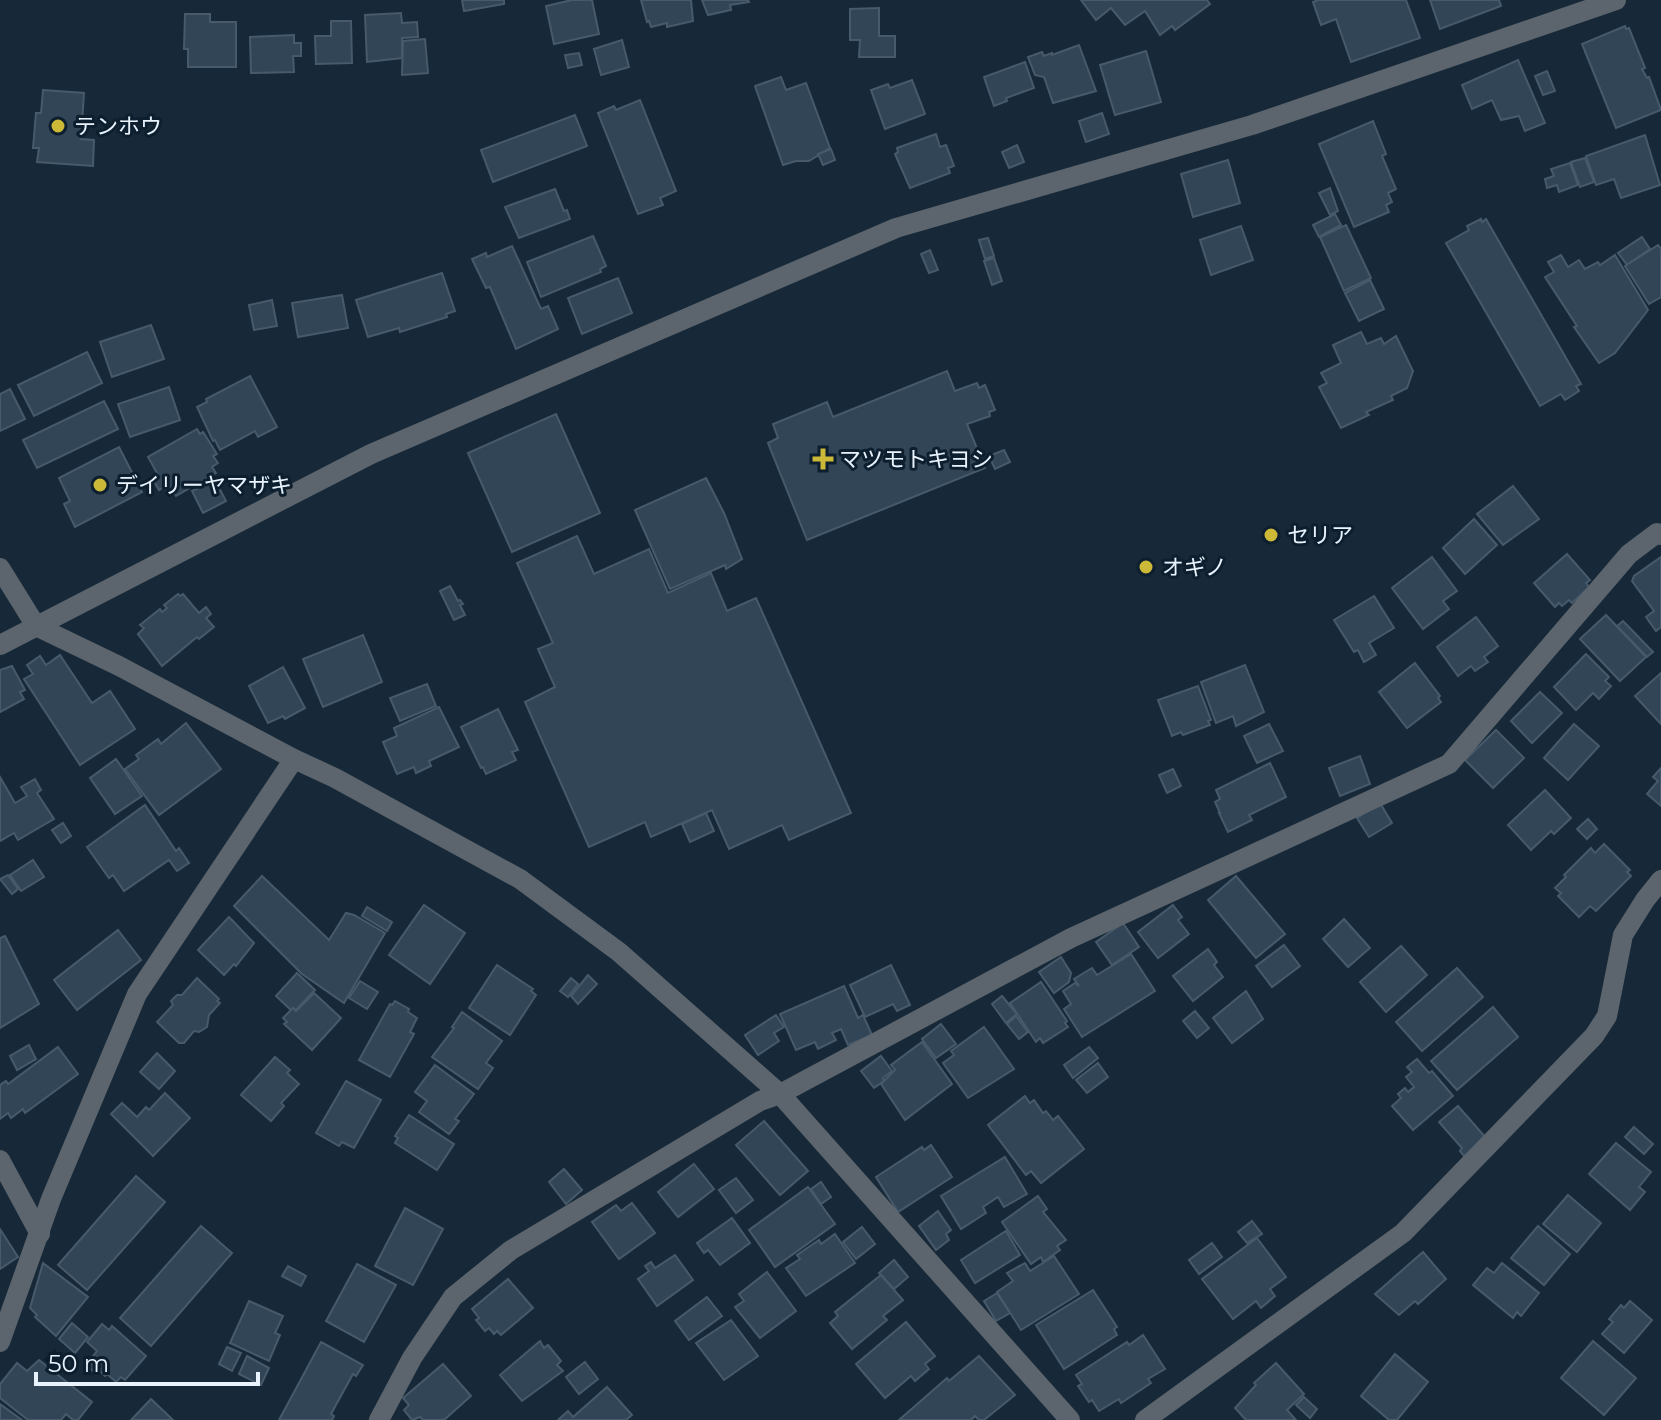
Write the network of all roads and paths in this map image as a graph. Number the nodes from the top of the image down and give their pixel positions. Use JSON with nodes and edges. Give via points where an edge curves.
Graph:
{"nodes":[{"id":1,"x":1616,"y":0,"type":"edge"},
{"id":2,"x":1661,"y":535,"type":"edge"},
{"id":3,"x":0,"y":568,"type":"edge"},
{"id":4,"x":36,"y":626,"type":"junction"},
{"id":5,"x":0,"y":645,"type":"edge"},
{"id":6,"x":294,"y":759,"type":"junction"},
{"id":7,"x":1661,"y":880,"type":"edge"},
{"id":8,"x":780,"y":1094,"type":"junction"},
{"id":9,"x":0,"y":1160,"type":"edge"},
{"id":10,"x":40,"y":1234,"type":"junction"},
{"id":11,"x":0,"y":1342,"type":"edge"},
{"id":12,"x":379,"y":1420,"type":"edge"},
{"id":13,"x":1070,"y":1420,"type":"edge"},
{"id":14,"x":1145,"y":1420,"type":"edge"}],
"edges":[{"from":1,"to":4,"type":"street","via":[[1252,125],[896,228],[371,454]]},
{"from":2,"to":8,"type":"street","via":[[1629,554],[1449,764],[1071,938]]},
{"from":3,"to":4,"type":"street"},
{"from":4,"to":5,"type":"street"},
{"from":4,"to":6,"type":"street"},
{"from":6,"to":8,"type":"street","via":[[520,879],[619,952]]},
{"from":6,"to":10,"type":"street","via":[[137,994]]},
{"from":7,"to":14,"type":"street","via":[[1623,935],[1607,1016],[1594,1036],[1403,1233]]},
{"from":8,"to":12,"type":"street","via":[[511,1250],[453,1297]]},
{"from":8,"to":13,"type":"street"},
{"from":9,"to":10,"type":"street"},
{"from":10,"to":11,"type":"street"}]}
